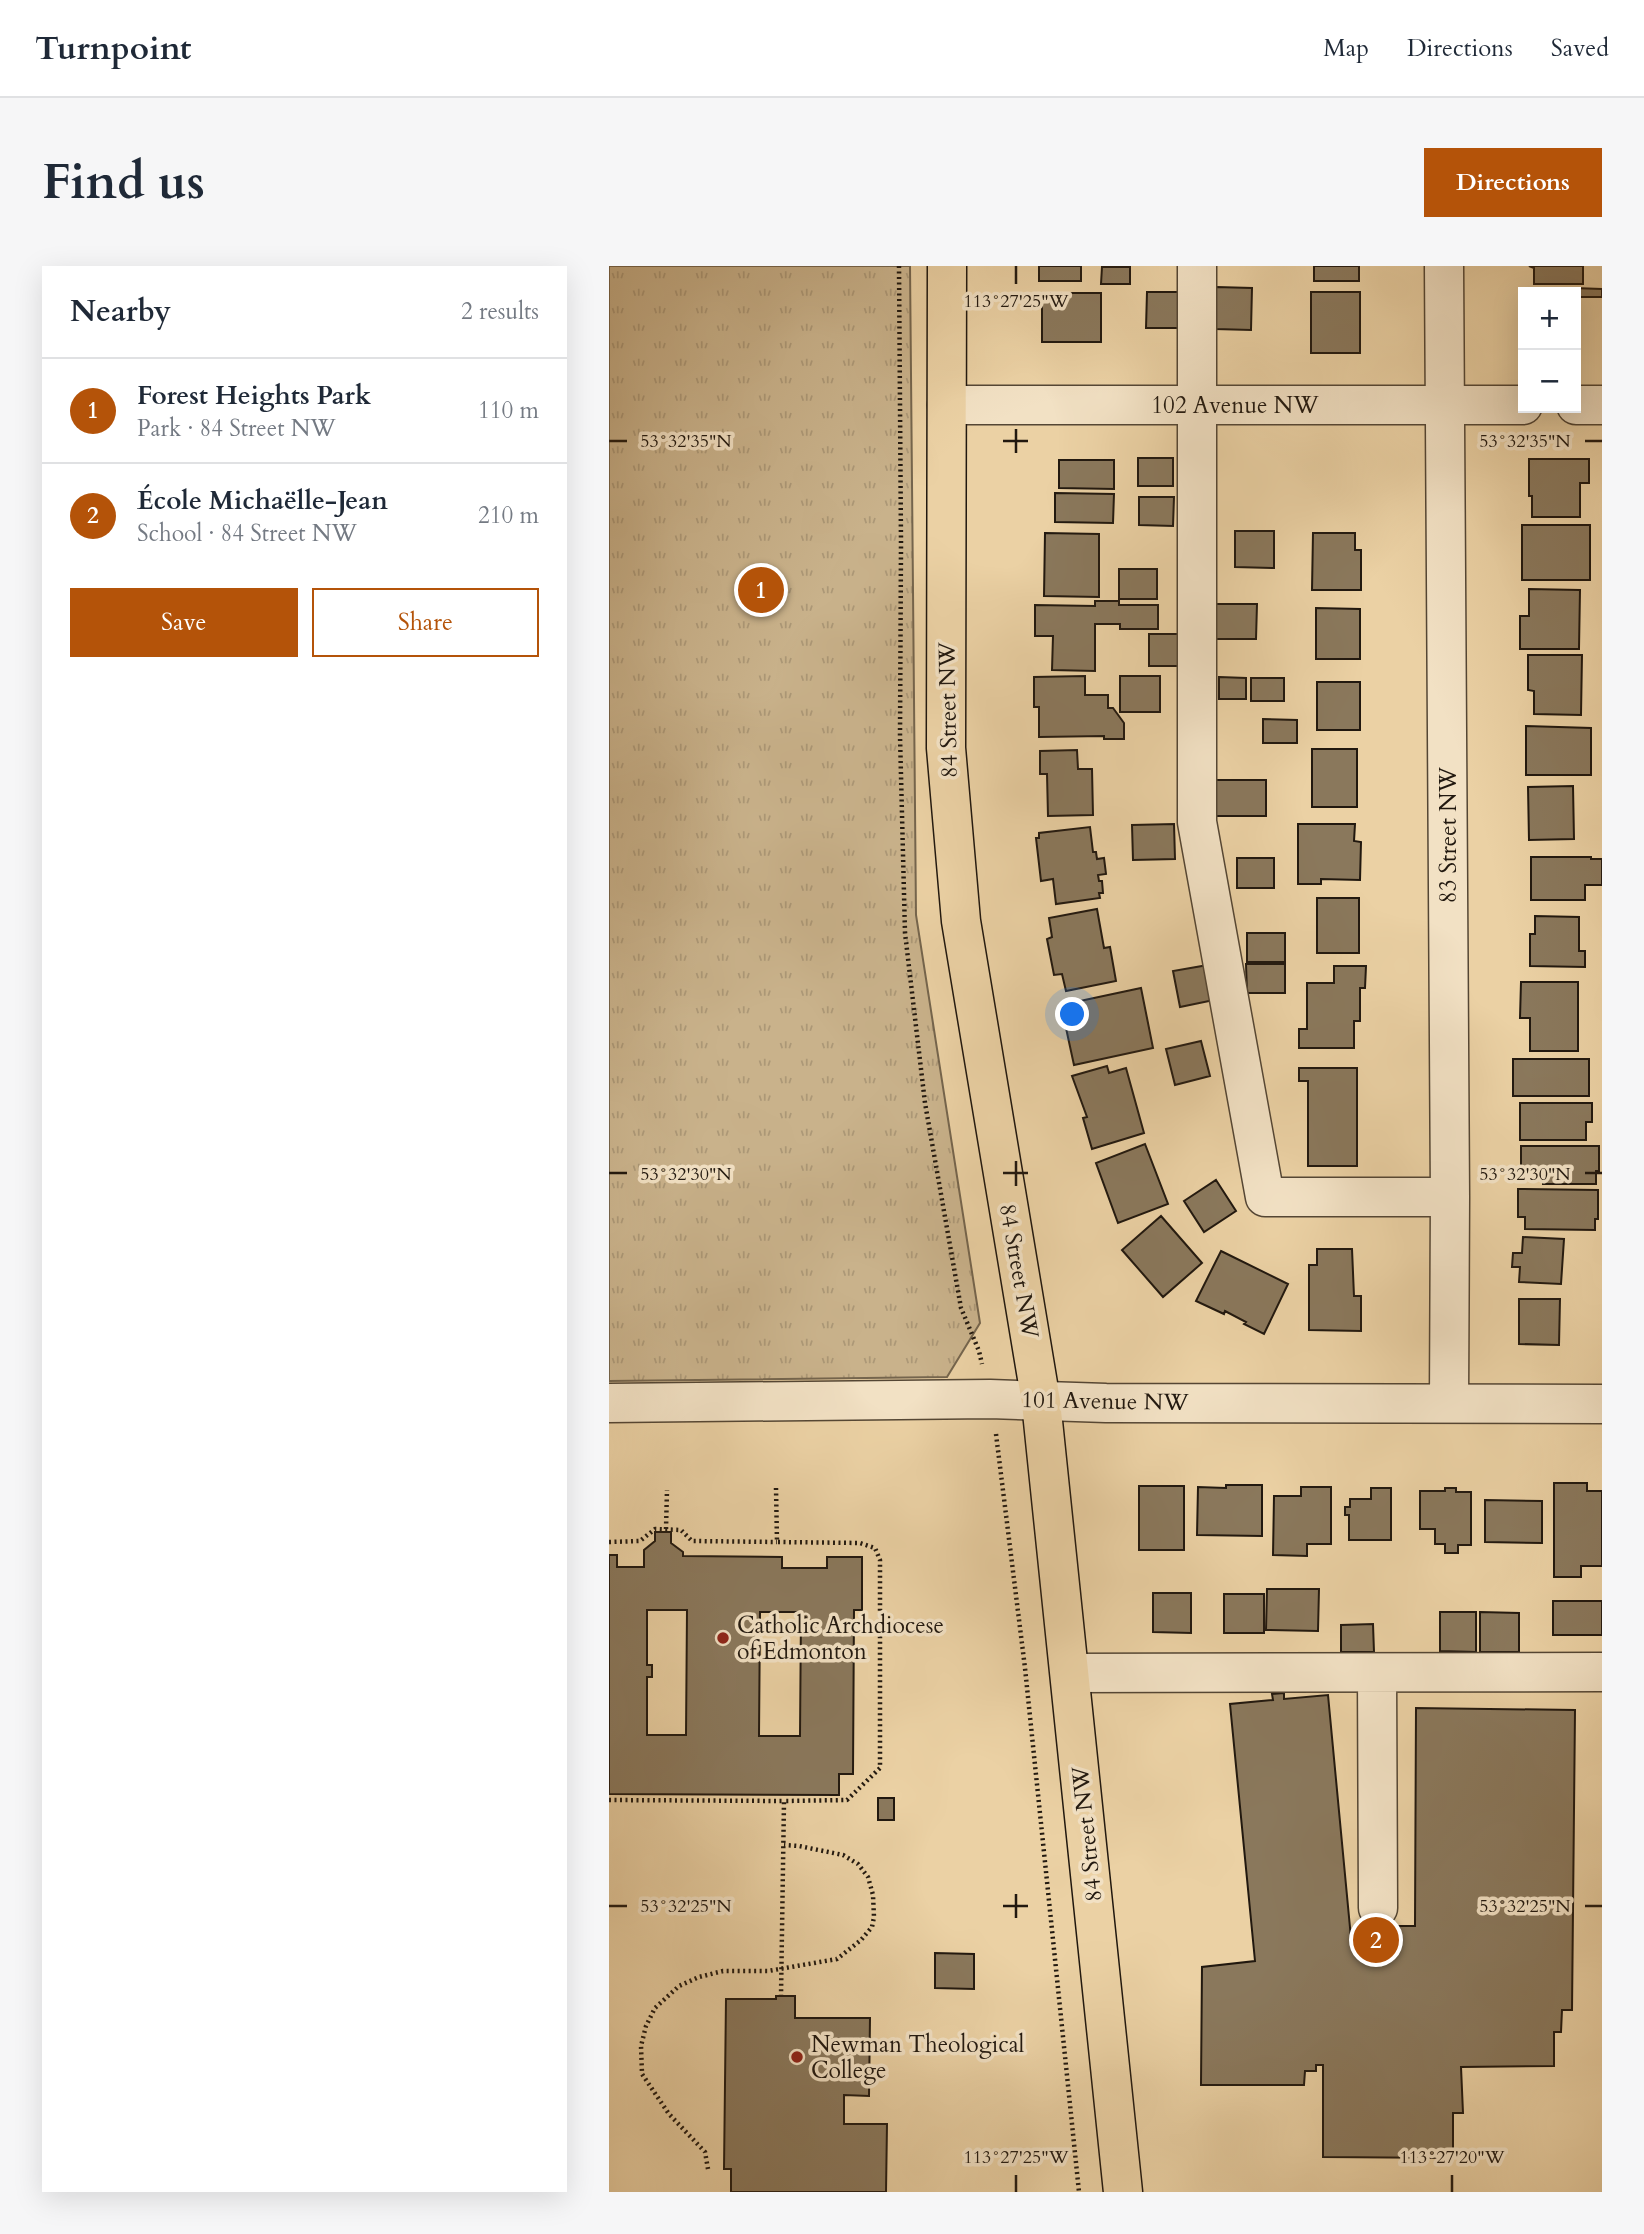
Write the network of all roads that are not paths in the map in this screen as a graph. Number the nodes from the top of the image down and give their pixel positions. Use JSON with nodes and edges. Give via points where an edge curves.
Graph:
{"nodes":[{"id":1,"x":947,"y":266,"type":"edge"},
{"id":2,"x":1197,"y":266,"type":"edge"},
{"id":3,"x":1444,"y":266,"type":"edge"},
{"id":4,"x":947,"y":405,"type":"junction"},
{"id":5,"x":1197,"y":405,"type":"junction"},
{"id":6,"x":1445,"y":405,"type":"junction"},
{"id":7,"x":1518,"y":405,"type":"edge"},
{"id":8,"x":1581,"y":405,"type":"edge"},
{"id":9,"x":1602,"y":405,"type":"edge"},
{"id":10,"x":1450,"y":1197,"type":"junction"},
{"id":11,"x":1041,"y":1402,"type":"junction"},
{"id":12,"x":609,"y":1403,"type":"edge"},
{"id":13,"x":1449,"y":1403,"type":"junction"},
{"id":14,"x":1602,"y":1404,"type":"edge"},
{"id":15,"x":1602,"y":1672,"type":"edge"},
{"id":16,"x":1070,"y":1673,"type":"junction"},
{"id":17,"x":1377,"y":1673,"type":"junction"},
{"id":18,"x":1378,"y":1908,"type":"dead end"},
{"id":19,"x":1123,"y":2192,"type":"edge"}],
"edges":[{"from":1,"to":4,"type":"main road","name":"84 Street NW"},
{"from":2,"to":5,"type":"street"},
{"from":3,"to":6,"type":"street","name":"83 Street NW"},
{"from":4,"to":5,"type":"street","name":"102 Avenue NW"},
{"from":4,"to":11,"type":"main road","name":"84 Street NW","via":[[946,748],[961,921]]},
{"from":5,"to":6,"type":"street","name":"102 Avenue NW"},
{"from":5,"to":10,"type":"street","via":[[1197,822],[1265,1197]]},
{"from":6,"to":7,"type":"street","name":"102 Avenue NW"},
{"from":6,"to":10,"type":"street","name":"83 Street NW"},
{"from":8,"to":9,"type":"street"},
{"from":10,"to":13,"type":"street","name":"83 Street NW"},
{"from":11,"to":12,"type":"street","name":"101 Avenue NW"},
{"from":11,"to":13,"type":"street","name":"101 Avenue NW"},
{"from":11,"to":16,"type":"main road","name":"84 Street NW"},
{"from":13,"to":14,"type":"street","name":"101 Avenue NW"},
{"from":15,"to":17,"type":"street"},
{"from":16,"to":17,"type":"street"},
{"from":16,"to":19,"type":"main road","name":"84 Street NW"},
{"from":17,"to":18,"type":"street"}]}
